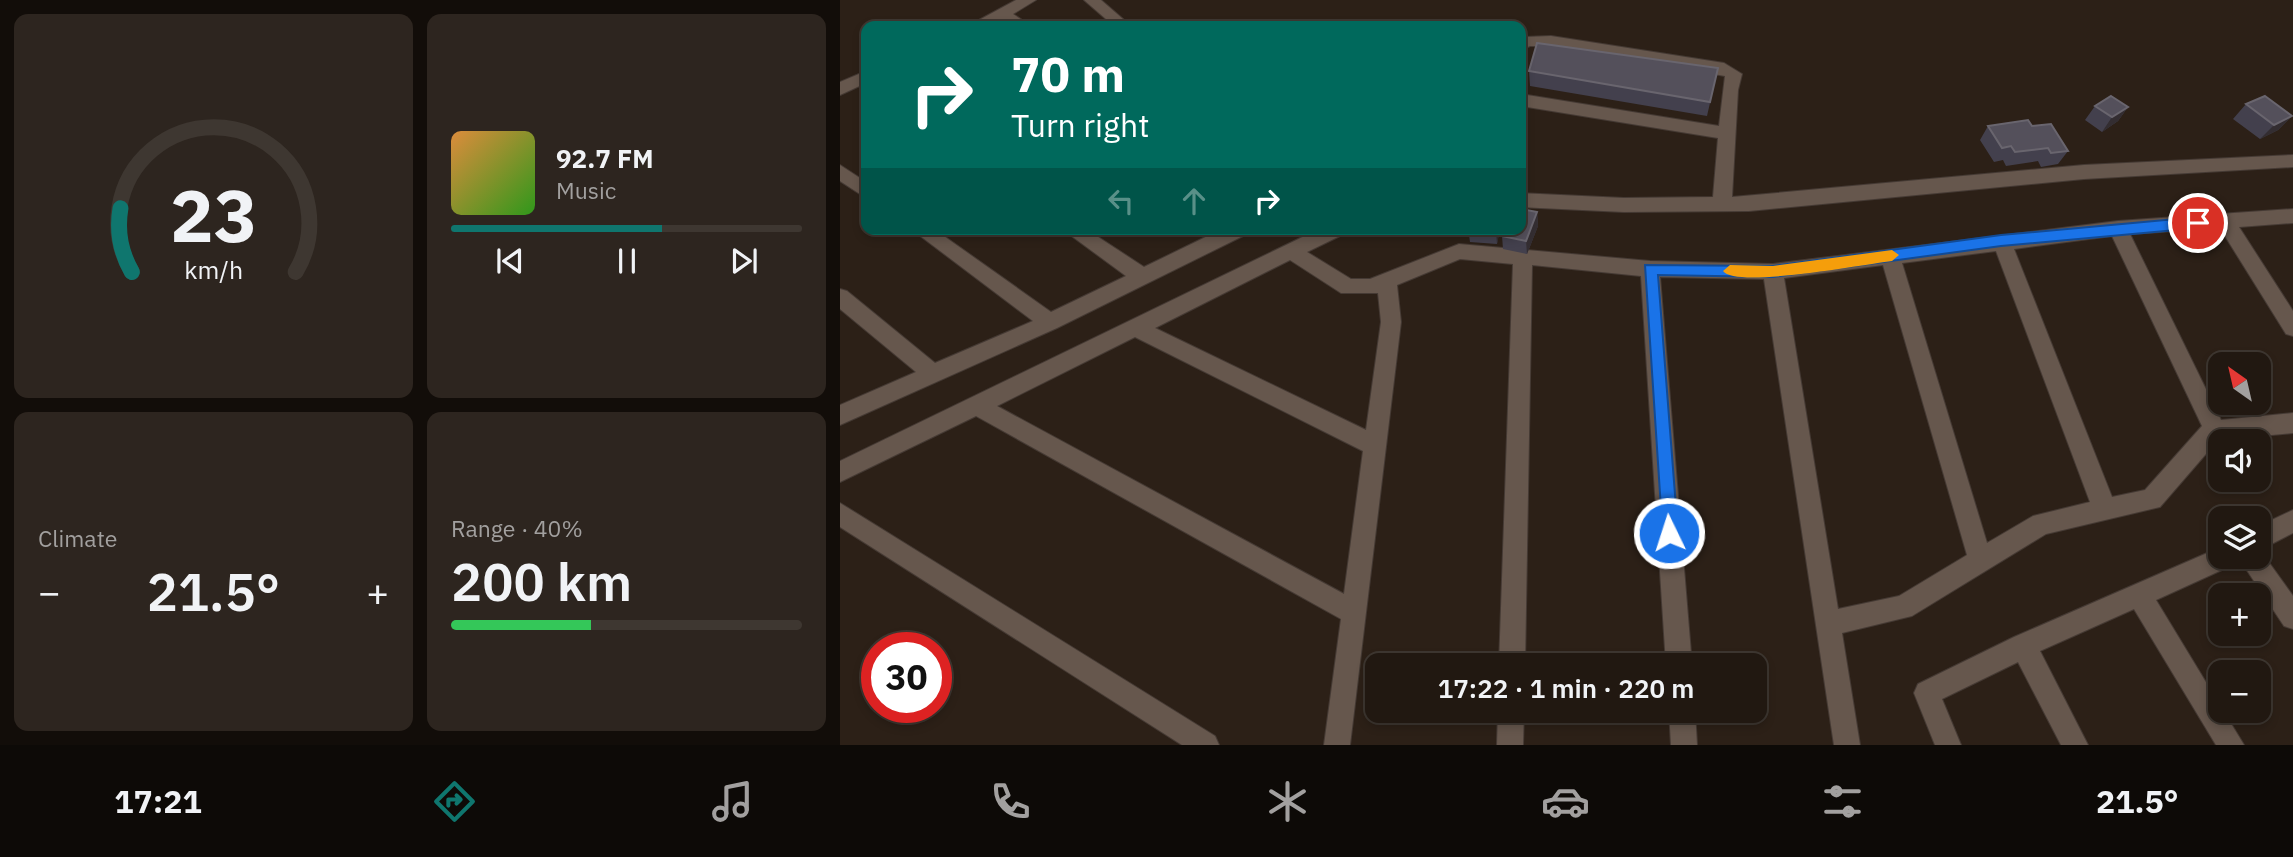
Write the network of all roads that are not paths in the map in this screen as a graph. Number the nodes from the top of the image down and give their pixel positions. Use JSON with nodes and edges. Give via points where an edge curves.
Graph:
{"nodes":[{"id":1,"x":1028,"y":0,"type":"edge"},
{"id":2,"x":1092,"y":0,"type":"edge"},
{"id":3,"x":1002,"y":15,"type":"junction"},
{"id":4,"x":988,"y":21,"type":"edge"},
{"id":5,"x":1013,"y":21,"type":"edge"},
{"id":6,"x":1117,"y":21,"type":"edge"},
{"id":7,"x":1526,"y":41,"type":"edge"},
{"id":8,"x":1526,"y":101,"type":"edge"},
{"id":9,"x":1727,"y":132,"type":"junction"},
{"id":10,"x":2293,"y":161,"type":"edge"},
{"id":11,"x":840,"y":172,"type":"edge"},
{"id":12,"x":861,"y":187,"type":"edge"},
{"id":13,"x":1526,"y":200,"type":"edge"},
{"id":14,"x":1722,"y":205,"type":"junction"},
{"id":15,"x":2293,"y":216,"type":"edge"},
{"id":16,"x":2225,"y":221,"type":"junction"},
{"id":17,"x":2118,"y":228,"type":"junction"},
{"id":18,"x":928,"y":235,"type":"edge"},
{"id":19,"x":1080,"y":235,"type":"edge"},
{"id":20,"x":1225,"y":235,"type":"edge"},
{"id":21,"x":1325,"y":235,"type":"edge"},
{"id":22,"x":2001,"y":241,"type":"junction"},
{"id":23,"x":1292,"y":252,"type":"junction"},
{"id":24,"x":1890,"y":256,"type":"junction"},
{"id":25,"x":1523,"y":259,"type":"junction"},
{"id":26,"x":1650,"y":270,"type":"junction"},
{"id":27,"x":1773,"y":272,"type":"junction"},
{"id":28,"x":1143,"y":277,"type":"junction"},
{"id":29,"x":1387,"y":282,"type":"junction"},
{"id":30,"x":840,"y":297,"type":"edge"},
{"id":31,"x":1050,"y":322,"type":"junction"},
{"id":32,"x":1136,"y":328,"type":"junction"},
{"id":33,"x":2293,"y":328,"type":"edge"},
{"id":34,"x":932,"y":373,"type":"junction"},
{"id":35,"x":976,"y":406,"type":"junction"},
{"id":36,"x":840,"y":415,"type":"edge"},
{"id":37,"x":2293,"y":423,"type":"edge"},
{"id":38,"x":2215,"y":429,"type":"edge"},
{"id":39,"x":2226,"y":429,"type":"edge"},
{"id":40,"x":2208,"y":434,"type":"edge"},
{"id":41,"x":1376,"y":446,"type":"junction"},
{"id":42,"x":840,"y":472,"type":"edge"},
{"id":43,"x":2105,"y":510,"type":"junction"},
{"id":44,"x":840,"y":514,"type":"edge"},
{"id":45,"x":2293,"y":521,"type":"edge"},
{"id":46,"x":2271,"y":533,"type":"edge"},
{"id":47,"x":1980,"y":559,"type":"junction"},
{"id":48,"x":2208,"y":565,"type":"edge"},
{"id":49,"x":2259,"y":569,"type":"edge"},
{"id":50,"x":2140,"y":596,"type":"junction"},
{"id":51,"x":1353,"y":612,"type":"junction"},
{"id":52,"x":2293,"y":617,"type":"edge"},
{"id":53,"x":1830,"y":623,"type":"junction"},
{"id":54,"x":2023,"y":646,"type":"junction"},
{"id":55,"x":1512,"y":653,"type":"edge"},
{"id":56,"x":1678,"y":653,"type":"edge"},
{"id":57,"x":1511,"y":723,"type":"edge"},
{"id":58,"x":1683,"y":723,"type":"edge"},
{"id":59,"x":1206,"y":745,"type":"edge"},
{"id":60,"x":1337,"y":745,"type":"edge"},
{"id":61,"x":1510,"y":745,"type":"edge"},
{"id":62,"x":1684,"y":745,"type":"edge"},
{"id":63,"x":1847,"y":745,"type":"edge"},
{"id":64,"x":1948,"y":745,"type":"edge"},
{"id":65,"x":2075,"y":745,"type":"edge"},
{"id":66,"x":2231,"y":745,"type":"edge"}],
"edges":[{"from":1,"to":3,"type":"street"},
{"from":2,"to":6,"type":"street"},
{"from":3,"to":4,"type":"street"},
{"from":3,"to":5,"type":"street"},
{"from":7,"to":9,"type":"street","via":[[1724,68],[1734,74]]},
{"from":8,"to":9,"type":"street"},
{"from":9,"to":14,"type":"street"},
{"from":10,"to":14,"type":"street","via":[[2084,172]]},
{"from":11,"to":12,"type":"street"},
{"from":13,"to":14,"type":"street"},
{"from":15,"to":16,"type":"street"},
{"from":16,"to":17,"type":"street"},
{"from":16,"to":33,"type":"street"},
{"from":17,"to":22,"type":"street"},
{"from":17,"to":38,"type":"street"},
{"from":18,"to":31,"type":"street"},
{"from":19,"to":28,"type":"street"},
{"from":20,"to":28,"type":"street"},
{"from":21,"to":23,"type":"street"},
{"from":22,"to":24,"type":"street"},
{"from":22,"to":43,"type":"street"},
{"from":23,"to":29,"type":"street","via":[[1348,286]]},
{"from":23,"to":32,"type":"street"},
{"from":24,"to":27,"type":"street"},
{"from":24,"to":47,"type":"street"},
{"from":25,"to":26,"type":"street"},
{"from":25,"to":29,"type":"street","via":[[1460,251]]},
{"from":25,"to":55,"type":"street"},
{"from":26,"to":27,"type":"street"},
{"from":26,"to":56,"type":"street"},
{"from":27,"to":53,"type":"street"},
{"from":28,"to":31,"type":"street"},
{"from":29,"to":41,"type":"street","via":[[1391,322]]},
{"from":30,"to":34,"type":"street"},
{"from":31,"to":34,"type":"street"},
{"from":32,"to":35,"type":"street"},
{"from":32,"to":41,"type":"street"},
{"from":34,"to":36,"type":"street"},
{"from":35,"to":42,"type":"street"},
{"from":35,"to":51,"type":"street"},
{"from":37,"to":39,"type":"street"},
{"from":40,"to":43,"type":"street","via":[[2152,499]]},
{"from":41,"to":51,"type":"street"},
{"from":43,"to":47,"type":"street","via":[[2041,524]]},
{"from":44,"to":59,"type":"street"},
{"from":45,"to":46,"type":"street"},
{"from":47,"to":53,"type":"street","via":[[1903,607]]},
{"from":48,"to":50,"type":"street"},
{"from":49,"to":52,"type":"street"},
{"from":50,"to":54,"type":"street"},
{"from":50,"to":66,"type":"street"},
{"from":51,"to":60,"type":"street"},
{"from":53,"to":63,"type":"street"},
{"from":54,"to":64,"type":"street","via":[[1927,693]]},
{"from":54,"to":65,"type":"street"},
{"from":57,"to":61,"type":"street"},
{"from":58,"to":62,"type":"street"}]}
